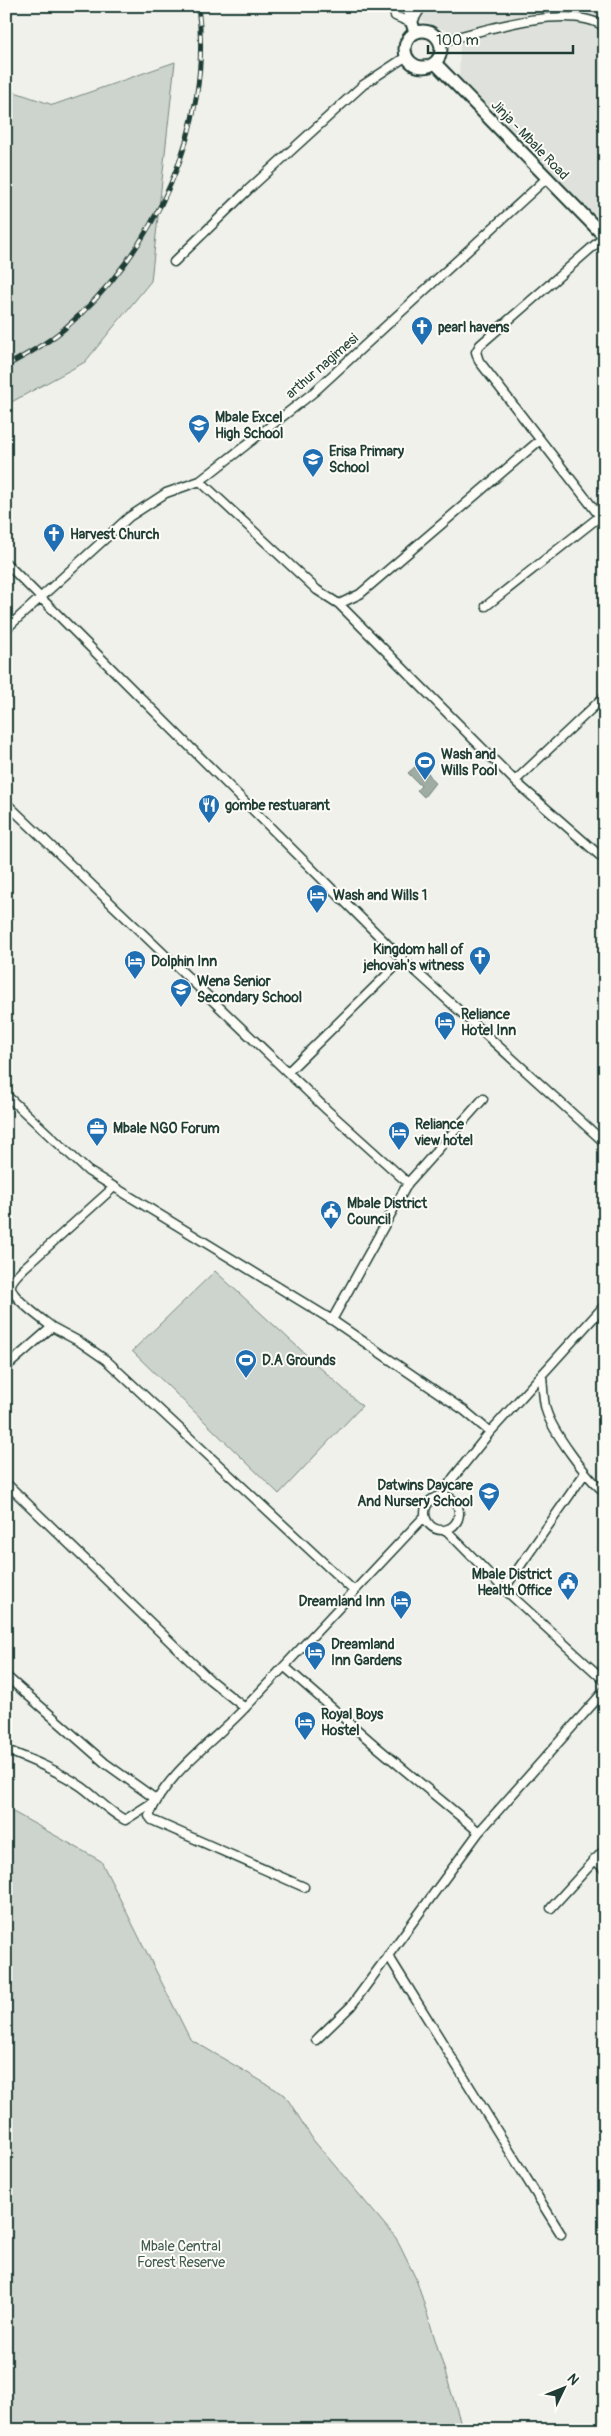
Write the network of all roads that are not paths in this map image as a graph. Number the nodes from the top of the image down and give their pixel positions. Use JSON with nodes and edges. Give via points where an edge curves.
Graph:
{"nodes":[{"id":1,"x":393,"y":6,"type":"edge"},
{"id":2,"x":407,"y":6,"type":"edge"},
{"id":3,"x":422,"y":6,"type":"edge"},
{"id":4,"x":605,"y":27,"type":"edge"},
{"id":5,"x":413,"y":28,"type":"junction"},
{"id":6,"x":440,"y":42,"type":"junction"},
{"id":7,"x":406,"y":56,"type":"junction"},
{"id":8,"x":435,"y":63,"type":"junction"},
{"id":9,"x":547,"y":178,"type":"junction"},
{"id":10,"x":604,"y":237,"type":"edge"},
{"id":11,"x":174,"y":262,"type":"dead end"},
{"id":12,"x":540,"y":440,"type":"junction"},
{"id":13,"x":200,"y":481,"type":"junction"},
{"id":14,"x":602,"y":520,"type":"edge"},
{"id":15,"x":6,"y":563,"type":"edge"},
{"id":16,"x":41,"y":597,"type":"junction"},
{"id":17,"x":339,"y":604,"type":"junction"},
{"id":18,"x":486,"y":606,"type":"dead end"},
{"id":19,"x":6,"y":629,"type":"edge"},
{"id":20,"x":605,"y":696,"type":"edge"},
{"id":21,"x":516,"y":780,"type":"junction"},
{"id":22,"x":6,"y":803,"type":"edge"},
{"id":23,"x":605,"y":860,"type":"edge"},
{"id":24,"x":403,"y":959,"type":"junction"},
{"id":25,"x":288,"y":1072,"type":"junction"},
{"id":26,"x":6,"y":1095,"type":"edge"},
{"id":27,"x":482,"y":1099,"type":"dead end"},
{"id":28,"x":605,"y":1143,"type":"edge"},
{"id":29,"x":408,"y":1183,"type":"junction"},
{"id":30,"x":113,"y":1188,"type":"junction"},
{"id":31,"x":605,"y":1305,"type":"edge"},
{"id":32,"x":332,"y":1320,"type":"junction"},
{"id":33,"x":52,"y":1327,"type":"junction"},
{"id":34,"x":6,"y":1367,"type":"edge"},
{"id":35,"x":542,"y":1375,"type":"junction"},
{"id":36,"x":490,"y":1432,"type":"junction"},
{"id":37,"x":585,"y":1473,"type":"junction"},
{"id":38,"x":6,"y":1483,"type":"edge"},
{"id":39,"x":605,"y":1492,"type":"edge"},
{"id":40,"x":441,"y":1496,"type":"junction"},
{"id":41,"x":425,"y":1516,"type":"junction"},
{"id":42,"x":446,"y":1530,"type":"junction"},
{"id":43,"x":504,"y":1588,"type":"junction"},
{"id":44,"x":354,"y":1591,"type":"junction"},
{"id":45,"x":285,"y":1667,"type":"junction"},
{"id":46,"x":6,"y":1676,"type":"edge"},
{"id":47,"x":605,"y":1680,"type":"edge"},
{"id":48,"x":605,"y":1690,"type":"edge"},
{"id":49,"x":245,"y":1708,"type":"junction"},
{"id":50,"x":6,"y":1750,"type":"edge"},
{"id":51,"x":157,"y":1800,"type":"junction"},
{"id":52,"x":479,"y":1832,"type":"junction"},
{"id":53,"x":605,"y":1849,"type":"edge"},
{"id":54,"x":594,"y":1860,"type":"junction"},
{"id":55,"x":605,"y":1870,"type":"edge"},
{"id":56,"x":304,"y":1887,"type":"dead end"},
{"id":57,"x":551,"y":1908,"type":"dead end"},
{"id":58,"x":388,"y":1955,"type":"junction"},
{"id":59,"x":316,"y":2040,"type":"dead end"},
{"id":60,"x":562,"y":2234,"type":"dead end"}],
"edges":[{"from":1,"to":5,"type":"street","via":[[395,16]]},
{"from":2,"to":5,"type":"main road"},
{"from":3,"to":5,"type":"street"},
{"from":4,"to":6,"type":"street","via":[[574,16],[538,18]]},
{"from":5,"to":6,"type":"main road","via":[[432,34]]},
{"from":5,"to":7,"type":"main road","via":[[405,45]]},
{"from":6,"to":8,"type":"main road","via":[[441,53]]},
{"from":7,"to":8,"type":"main road","via":[[419,67]]},
{"from":7,"to":11,"type":"street","via":[[349,97]]},
{"from":8,"to":9,"type":"main road","name":"Jinja - Mbale Road"},
{"from":9,"to":10,"type":"main road","name":"Jinja - Mbale Road"},
{"from":9,"to":13,"type":"street","name":"arthur nagimesi","via":[[314,392]]},
{"from":10,"to":12,"type":"street","via":[[480,345],[476,352],[479,361]]},
{"from":12,"to":14,"type":"street"},
{"from":12,"to":17,"type":"street","via":[[360,594]]},
{"from":13,"to":16,"type":"street","name":"arthur nagimesi","via":[[166,492],[129,517]]},
{"from":13,"to":17,"type":"street","via":[[317,590]]},
{"from":14,"to":18,"type":"street"},
{"from":15,"to":16,"type":"street"},
{"from":16,"to":19,"type":"street","name":"arthur nagimesi"},
{"from":16,"to":24,"type":"street"},
{"from":17,"to":21,"type":"street"},
{"from":20,"to":21,"type":"street"},
{"from":21,"to":23,"type":"street"},
{"from":22,"to":25,"type":"street"},
{"from":24,"to":25,"type":"street"},
{"from":24,"to":28,"type":"street"},
{"from":25,"to":29,"type":"street"},
{"from":26,"to":30,"type":"street","via":[[66,1152]]},
{"from":27,"to":29,"type":"street"},
{"from":29,"to":32,"type":"street"},
{"from":30,"to":32,"type":"street"},
{"from":30,"to":33,"type":"street","via":[[24,1268],[12,1283],[12,1290],[17,1296]]},
{"from":31,"to":35,"type":"street"},
{"from":32,"to":36,"type":"street","via":[[465,1410]]},
{"from":33,"to":34,"type":"street"},
{"from":33,"to":44,"type":"street","via":[[106,1360]]},
{"from":35,"to":36,"type":"street"},
{"from":35,"to":37,"type":"street","via":[[546,1411]]},
{"from":36,"to":40,"type":"street"},
{"from":37,"to":39,"type":"street"},
{"from":37,"to":43,"type":"street"},
{"from":38,"to":49,"type":"street","via":[[210,1680]]},
{"from":40,"to":41,"type":"street","via":[[427,1505]]},
{"from":40,"to":42,"type":"street","via":[[452,1499],[460,1514],[456,1524]]},
{"from":41,"to":42,"type":"street","via":[[430,1526]]},
{"from":41,"to":44,"type":"street"},
{"from":42,"to":43,"type":"street"},
{"from":43,"to":47,"type":"street"},
{"from":44,"to":45,"type":"street"},
{"from":45,"to":49,"type":"street"},
{"from":45,"to":52,"type":"street"},
{"from":46,"to":51,"type":"street","via":[[105,1762]]},
{"from":48,"to":52,"type":"street"},
{"from":49,"to":51,"type":"street","via":[[177,1775]]},
{"from":50,"to":51,"type":"street","via":[[59,1773],[124,1820]]},
{"from":51,"to":56,"type":"street","via":[[149,1816],[152,1820]]},
{"from":52,"to":58,"type":"street"},
{"from":53,"to":54,"type":"street"},
{"from":54,"to":55,"type":"street"},
{"from":54,"to":57,"type":"street"},
{"from":58,"to":59,"type":"street","via":[[351,2006]]},
{"from":58,"to":60,"type":"street"}]}
